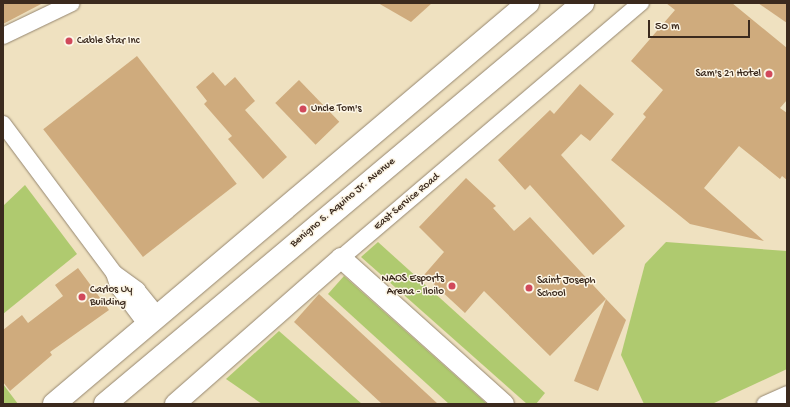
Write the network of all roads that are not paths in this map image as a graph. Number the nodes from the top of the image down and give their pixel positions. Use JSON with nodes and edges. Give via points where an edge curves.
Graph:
{"nodes":[{"id":1,"x":72,"y":3,"type":"edge"},
{"id":2,"x":528,"y":3,"type":"edge"},
{"id":3,"x":583,"y":3,"type":"edge"},
{"id":4,"x":641,"y":3,"type":"edge"},
{"id":5,"x":491,"y":34,"type":"junction"},
{"id":6,"x":3,"y":36,"type":"edge"},
{"id":7,"x":513,"y":60,"type":"junction"},
{"id":8,"x":3,"y":124,"type":"edge"},
{"id":9,"x":341,"y":258,"type":"junction"},
{"id":10,"x":151,"y":319,"type":"junction"},
{"id":11,"x":787,"y":394,"type":"edge"},
{"id":12,"x":54,"y":404,"type":"edge"},
{"id":13,"x":105,"y":404,"type":"edge"},
{"id":14,"x":175,"y":404,"type":"edge"},
{"id":15,"x":504,"y":404,"type":"edge"},
{"id":16,"x":765,"y":404,"type":"edge"}],
"edges":[{"from":1,"to":6,"type":"street"},
{"from":2,"to":5,"type":"highway"},
{"from":3,"to":7,"type":"highway","name":"Benigno S. Aquino Jr. Avenue"},
{"from":4,"to":9,"type":"street","name":"East Service Road"},
{"from":5,"to":7,"type":"highway"},
{"from":5,"to":10,"type":"highway"},
{"from":7,"to":13,"type":"highway","name":"Benigno S. Aquino Jr. Avenue"},
{"from":8,"to":10,"type":"street","via":[[114,273],[137,290]]},
{"from":9,"to":14,"type":"main road","name":"East Service Road"},
{"from":9,"to":15,"type":"main road"},
{"from":10,"to":12,"type":"highway"},
{"from":11,"to":16,"type":"street"}]}
